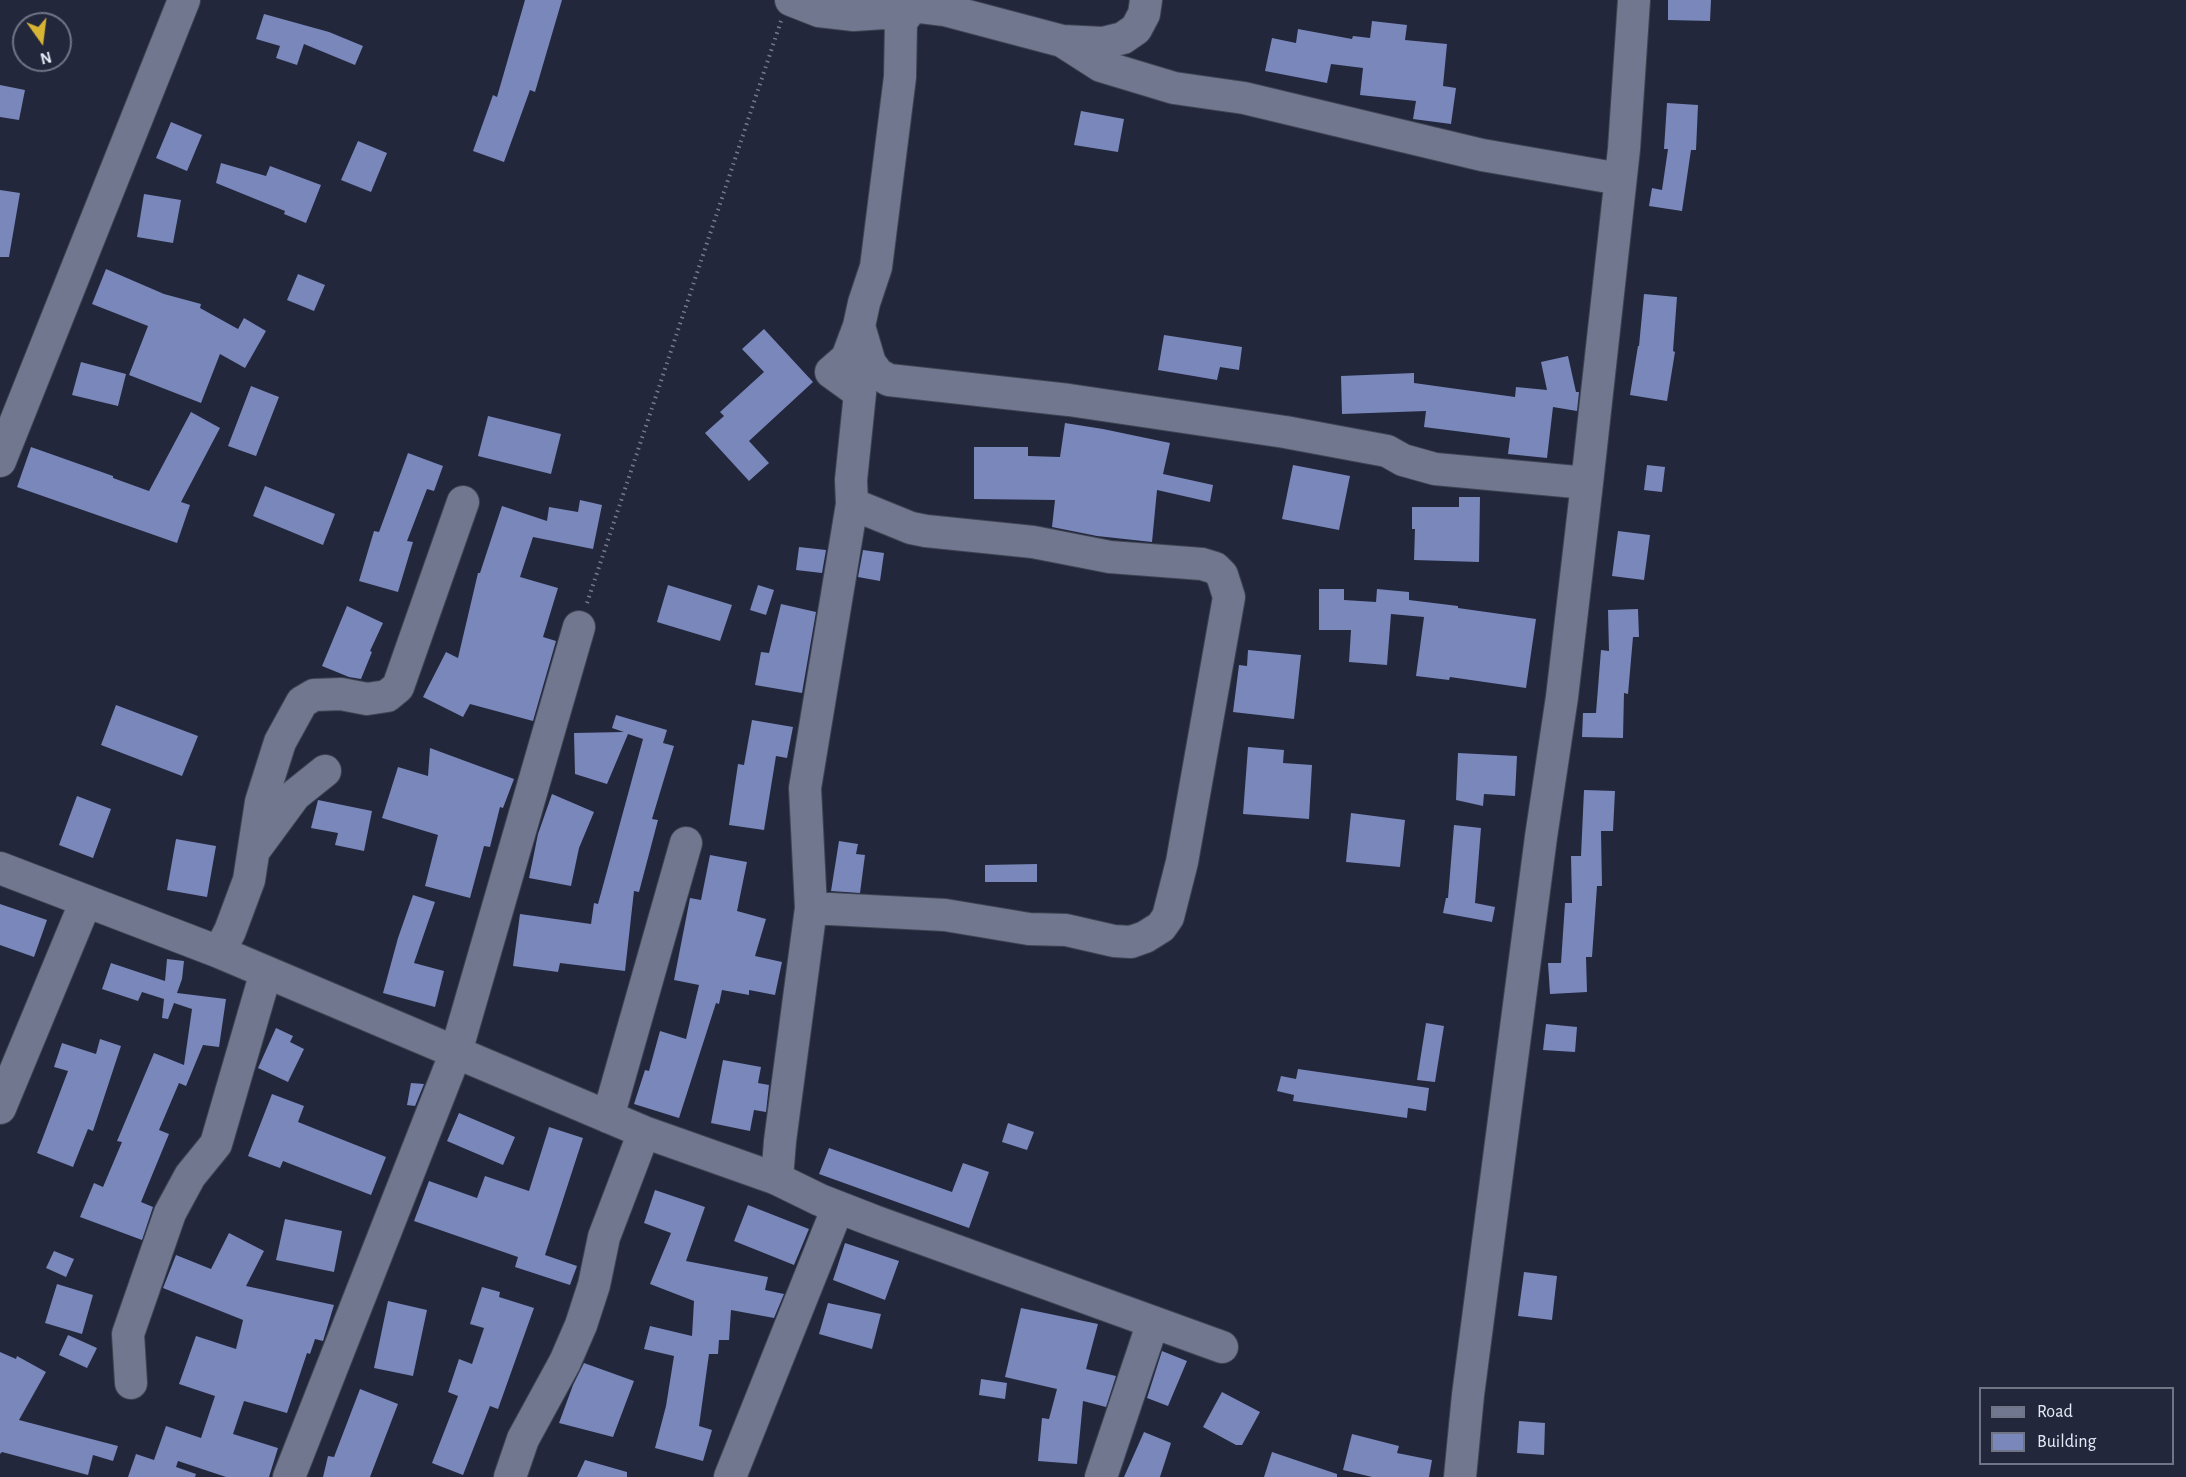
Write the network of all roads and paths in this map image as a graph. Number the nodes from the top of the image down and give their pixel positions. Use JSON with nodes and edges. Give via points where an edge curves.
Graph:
{"nodes":[{"id":1,"x":184,"y":0,"type":"edge"},
{"id":2,"x":1146,"y":0,"type":"edge"},
{"id":3,"x":1625,"y":1,"type":"edge"},
{"id":4,"x":914,"y":3,"type":"edge"},
{"id":5,"x":788,"y":6,"type":"edge"},
{"id":6,"x":1062,"y":41,"type":"junction"},
{"id":7,"x":1620,"y":179,"type":"junction"},
{"id":8,"x":859,"y":326,"type":"junction"},
{"id":9,"x":889,"y":380,"type":"junction"},
{"id":10,"x":860,"y":393,"type":"junction"},
{"id":11,"x":0,"y":461,"type":"edge"},
{"id":12,"x":1587,"y":483,"type":"junction"},
{"id":13,"x":463,"y":502,"type":"dead end"},
{"id":14,"x":852,"y":504,"type":"junction"},
{"id":15,"x":579,"y":627,"type":"joint"},
{"id":16,"x":325,"y":771,"type":"dead end"},
{"id":17,"x":686,"y":843,"type":"dead end"},
{"id":18,"x":253,"y":852,"type":"junction"},
{"id":19,"x":0,"y":868,"type":"edge"},
{"id":20,"x":86,"y":901,"type":"junction"},
{"id":21,"x":811,"y":908,"type":"junction"},
{"id":22,"x":219,"y":952,"type":"junction"},
{"id":23,"x":266,"y":972,"type":"junction"},
{"id":24,"x":456,"y":1052,"type":"junction"},
{"id":25,"x":0,"y":1108,"type":"edge"},
{"id":26,"x":608,"y":1117,"type":"junction"},
{"id":27,"x":644,"y":1132,"type":"junction"},
{"id":28,"x":777,"y":1179,"type":"junction"},
{"id":29,"x":838,"y":1208,"type":"junction"},
{"id":30,"x":1153,"y":1322,"type":"junction"},
{"id":31,"x":1222,"y":1347,"type":"dead end"},
{"id":32,"x":130,"y":1383,"type":"dead end"},
{"id":33,"x":290,"y":1477,"type":"edge"},
{"id":34,"x":510,"y":1477,"type":"edge"},
{"id":35,"x":730,"y":1477,"type":"edge"},
{"id":36,"x":1101,"y":1477,"type":"edge"},
{"id":37,"x":1460,"y":1477,"type":"edge"}],
"edges":[{"from":1,"to":11,"type":"street"},
{"from":2,"to":6,"type":"street","via":[[1136,28],[1123,38],[1102,43]]},
{"from":3,"to":7,"type":"street"},
{"from":4,"to":5,"type":"street","via":[[884,13],[854,15]]},
{"from":4,"to":6,"type":"street"},
{"from":4,"to":8,"type":"street","via":[[901,22],[900,77],[876,267]]},
{"from":5,"to":15,"type":"path"},
{"from":6,"to":7,"type":"street","via":[[1101,66],[1174,88],[1244,98],[1482,154]]},
{"from":7,"to":12,"type":"street"},
{"from":8,"to":9,"type":"street","via":[[870,363]]},
{"from":8,"to":10,"type":"street","via":[[847,358],[831,372]]},
{"from":9,"to":10,"type":"street"},
{"from":9,"to":12,"type":"street","via":[[1070,400],[1286,432],[1388,451],[1403,460],[1435,469]]},
{"from":10,"to":14,"type":"street"},
{"from":12,"to":37,"type":"street"},
{"from":13,"to":18,"type":"street","via":[[398,687],[387,696],[367,699],[341,694],[314,695],[302,702],[280,742],[261,802]]},
{"from":14,"to":21,"type":"street","via":[[805,788]]},
{"from":14,"to":21,"type":"street","via":[[926,531],[1033,542],[1110,557],[1208,566],[1222,575],[1230,597],[1182,862],[1168,917],[1161,927],[1131,942],[945,915]]},
{"from":15,"to":24,"type":"street"},
{"from":16,"to":18,"type":"street","via":[[295,795]]},
{"from":17,"to":26,"type":"street"},
{"from":18,"to":22,"type":"street","via":[[249,880]]},
{"from":19,"to":20,"type":"street"},
{"from":20,"to":22,"type":"street"},
{"from":20,"to":25,"type":"street"},
{"from":21,"to":28,"type":"street"},
{"from":22,"to":23,"type":"street"},
{"from":23,"to":24,"type":"street"},
{"from":23,"to":32,"type":"street","via":[[216,1144],[190,1176],[170,1213],[128,1334]]},
{"from":24,"to":26,"type":"street"},
{"from":24,"to":33,"type":"street"},
{"from":26,"to":27,"type":"street"},
{"from":27,"to":28,"type":"street"},
{"from":27,"to":34,"type":"street","via":[[604,1237],[589,1303],[574,1343],[523,1439]]},
{"from":28,"to":29,"type":"street"},
{"from":29,"to":30,"type":"street"},
{"from":29,"to":35,"type":"street"},
{"from":30,"to":31,"type":"street"},
{"from":30,"to":36,"type":"street"}]}
